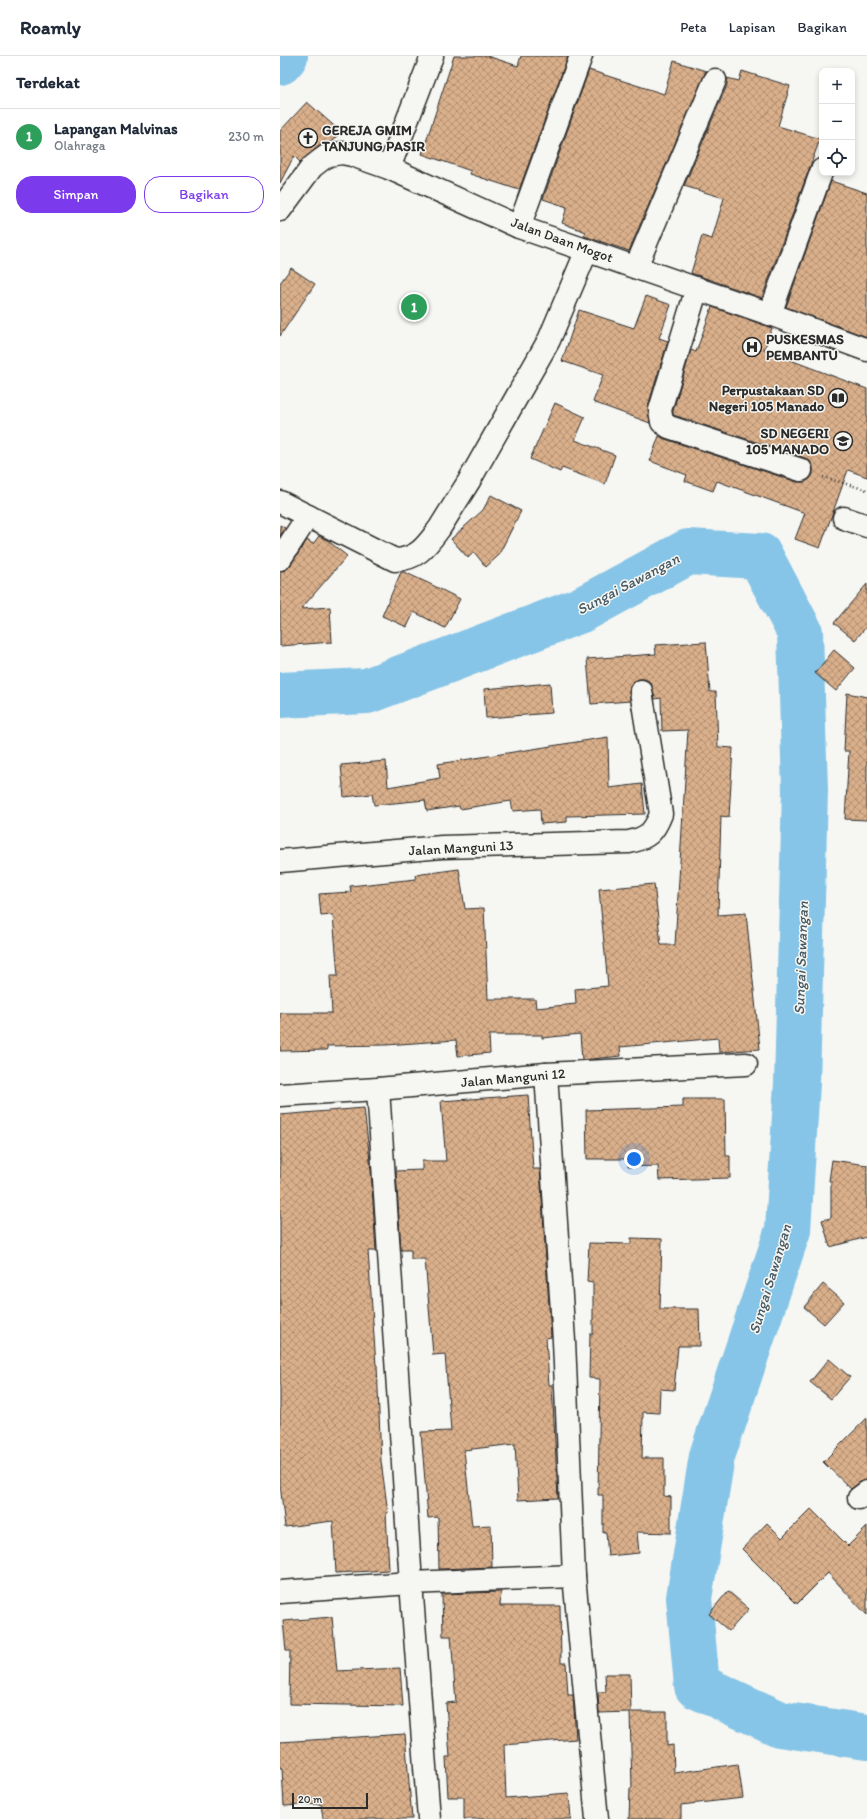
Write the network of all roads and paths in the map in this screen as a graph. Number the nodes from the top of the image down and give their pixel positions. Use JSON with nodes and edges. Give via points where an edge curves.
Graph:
{"nodes":[{"id":1,"x":432,"y":56,"type":"edge"},
{"id":2,"x":581,"y":56,"type":"edge"},
{"id":3,"x":714,"y":80,"type":"dead end"},
{"id":4,"x":389,"y":168,"type":"junction"},
{"id":5,"x":820,"y":176,"type":"edge"},
{"id":6,"x":280,"y":210,"type":"edge"},
{"id":7,"x":519,"y":226,"type":"junction"},
{"id":8,"x":588,"y":250,"type":"junction"},
{"id":9,"x":636,"y":267,"type":"junction"},
{"id":10,"x":697,"y":288,"type":"junction"},
{"id":11,"x":770,"y":314,"type":"junction"},
{"id":12,"x":867,"y":350,"type":"edge"},
{"id":13,"x":802,"y":470,"type":"joint"},
{"id":14,"x":867,"y":490,"type":"edge"},
{"id":15,"x":280,"y":502,"type":"edge"},
{"id":16,"x":308,"y":516,"type":"junction"},
{"id":17,"x":844,"y":518,"type":"dead end"},
{"id":18,"x":867,"y":526,"type":"edge"},
{"id":19,"x":280,"y":559,"type":"edge"},
{"id":20,"x":641,"y":691,"type":"dead end"},
{"id":21,"x":280,"y":861,"type":"edge"},
{"id":22,"x":746,"y":1064,"type":"dead end"},
{"id":23,"x":546,"y":1074,"type":"junction"},
{"id":24,"x":378,"y":1089,"type":"junction"},
{"id":25,"x":280,"y":1095,"type":"edge"},
{"id":26,"x":574,"y":1576,"type":"junction"},
{"id":27,"x":411,"y":1583,"type":"junction"},
{"id":28,"x":280,"y":1592,"type":"edge"},
{"id":29,"x":429,"y":1819,"type":"edge"},
{"id":30,"x":597,"y":1819,"type":"edge"}],
"edges":[{"from":1,"to":4,"type":"street"},
{"from":2,"to":7,"type":"street"},
{"from":3,"to":9,"type":"street"},
{"from":4,"to":6,"type":"street","name":"Jalan Daan Mogot","via":[[352,155],[328,155],[312,167]]},
{"from":4,"to":7,"type":"street","name":"Jalan Daan Mogot"},
{"from":5,"to":11,"type":"street"},
{"from":7,"to":8,"type":"street","name":"Jalan Daan Mogot"},
{"from":8,"to":9,"type":"street","name":"Jalan Daan Mogot"},
{"from":8,"to":16,"type":"street","via":[[549,340],[516,401],[439,529],[417,554],[407,560],[395,560]]},
{"from":9,"to":10,"type":"street","name":"Jalan Daan Mogot"},
{"from":10,"to":11,"type":"street","name":"Jalan Daan Mogot"},
{"from":10,"to":13,"type":"street","via":[[660,410],[662,422],[669,428]]},
{"from":11,"to":12,"type":"street","name":"Jalan Daan Mogot"},
{"from":13,"to":14,"type":"path"},
{"from":15,"to":16,"type":"street"},
{"from":16,"to":19,"type":"street"},
{"from":17,"to":18,"type":"street"},
{"from":20,"to":21,"type":"street","name":"Jalan Manguni 13","via":[[661,814],[650,834],[643,839],[629,842],[442,847]]},
{"from":22,"to":23,"type":"street","name":"Jalan Manguni 12"},
{"from":23,"to":24,"type":"street","name":"Jalan Manguni 12"},
{"from":23,"to":26,"type":"street","via":[[564,1341]]},
{"from":24,"to":25,"type":"street","name":"Jalan Manguni 12"},
{"from":24,"to":27,"type":"street"},
{"from":26,"to":27,"type":"street"},
{"from":26,"to":30,"type":"street"},
{"from":27,"to":28,"type":"street"},
{"from":27,"to":29,"type":"street"}]}
